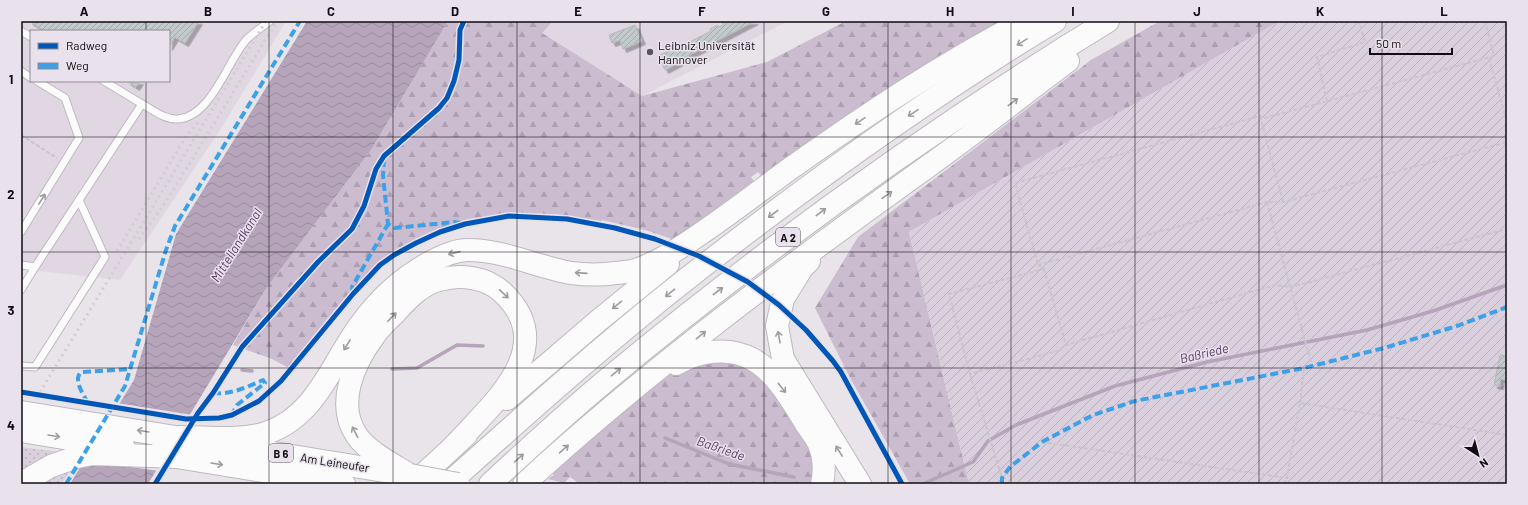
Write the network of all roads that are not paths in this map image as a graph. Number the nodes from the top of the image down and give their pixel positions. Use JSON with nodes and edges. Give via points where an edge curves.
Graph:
{"nodes":[{"id":1,"x":270,"y":21,"type":"edge"},
{"id":2,"x":1025,"y":21,"type":"edge"},
{"id":3,"x":1055,"y":21,"type":"edge"},
{"id":4,"x":1108,"y":21,"type":"edge"},
{"id":5,"x":1122,"y":21,"type":"edge"},
{"id":6,"x":21,"y":31,"type":"edge"},
{"id":7,"x":30,"y":36,"type":"edge"},
{"id":8,"x":21,"y":72,"type":"edge"},
{"id":9,"x":30,"y":77,"type":"edge"},
{"id":10,"x":39,"y":82,"type":"edge"},
{"id":11,"x":106,"y":82,"type":"edge"},
{"id":12,"x":142,"y":104,"type":"junction"},
{"id":13,"x":79,"y":200,"type":"junction"},
{"id":14,"x":734,"y":210,"type":"junction"},
{"id":15,"x":856,"y":218,"type":"junction"},
{"id":16,"x":21,"y":232,"type":"edge"},
{"id":17,"x":21,"y":265,"type":"edge"},
{"id":18,"x":35,"y":267,"type":"junction"},
{"id":19,"x":21,"y":290,"type":"edge"},
{"id":20,"x":21,"y":366,"type":"edge"},
{"id":21,"x":21,"y":412,"type":"edge"},
{"id":22,"x":606,"y":413,"type":"junction"},
{"id":23,"x":21,"y":431,"type":"edge"},
{"id":24,"x":87,"y":441,"type":"junction"},
{"id":25,"x":185,"y":443,"type":"junction"},
{"id":26,"x":455,"y":445,"type":"junction"},
{"id":27,"x":377,"y":463,"type":"junction"},
{"id":28,"x":412,"y":479,"type":"edge"},
{"id":29,"x":23,"y":484,"type":"edge"},
{"id":30,"x":344,"y":484,"type":"edge"},
{"id":31,"x":448,"y":484,"type":"edge"},
{"id":32,"x":458,"y":484,"type":"edge"},
{"id":33,"x":490,"y":484,"type":"edge"},
{"id":34,"x":524,"y":484,"type":"edge"},
{"id":35,"x":822,"y":484,"type":"edge"},
{"id":36,"x":860,"y":484,"type":"edge"}],
"edges":[{"from":1,"to":12,"type":"lane","via":[[246,40],[206,103],[191,117],[177,120],[162,116]]},
{"from":2,"to":14,"type":"highway","one_way":true,"via":[[892,99]]},
{"from":3,"to":31,"type":"highway","number":"A 2","one_way":true,"via":[[890,128],[690,277],[584,364]]},
{"from":33,"to":4,"type":"highway","number":"A 2","one_way":true,"via":[[608,378],[826,208],[991,94]]},
{"from":15,"to":5,"type":"highway","one_way":true},
{"from":6,"to":7,"type":"lane"},
{"from":8,"to":9,"type":"lane"},
{"from":16,"to":10,"type":"lane","one_way":true,"via":[[79,138],[65,98]]},
{"from":11,"to":12,"type":"lane"},
{"from":12,"to":13,"type":"lane"},
{"from":13,"to":18,"type":"lane"},
{"from":13,"to":20,"type":"lane","via":[[105,257],[35,367]]},
{"from":14,"to":25,"type":"highway","one_way":true,"via":[[660,260],[634,271],[602,275],[571,273],[501,254],[467,250],[430,262],[406,277],[360,324],[320,390],[306,408],[289,422],[266,433]]},
{"from":14,"to":26,"type":"highway","one_way":true,"via":[[598,321]]},
{"from":22,"to":15,"type":"highway","one_way":true,"via":[[728,313]]},
{"from":36,"to":15,"type":"highway","one_way":true,"via":[[783,359],[777,326],[783,299],[802,268]]},
{"from":17,"to":18,"type":"lane"},
{"from":18,"to":19,"type":"lane"},
{"from":21,"to":24,"type":"highway","name":"Am Leineufer","number":"B 6"},
{"from":34,"to":22,"type":"highway","one_way":true},
{"from":22,"to":35,"type":"highway","one_way":true,"via":[[680,362],[700,353],[738,353],[762,365],[794,403],[818,443],[825,467]]},
{"from":23,"to":24,"type":"highway","name":"Am Leineufer","number":"B 6","one_way":true},
{"from":25,"to":24,"type":"highway","name":"Am Leineufer","number":"B 6","one_way":true},
{"from":24,"to":25,"type":"highway","via":[[93,454]]},
{"from":24,"to":29,"type":"highway"},
{"from":25,"to":27,"type":"highway","name":"Am Leineufer","number":"B 6"},
{"from":25,"to":30,"type":"highway","name":"Am Leineufer","number":"B 6","one_way":true},
{"from":27,"to":26,"type":"highway","one_way":true,"via":[[357,436],[347,406],[348,392],[357,361],[374,334],[421,288],[439,280],[456,277],[471,278],[499,290],[508,298],[523,320],[526,335],[525,348],[516,374],[499,397]]},
{"from":26,"to":28,"type":"highway"},
{"from":27,"to":28,"type":"highway"},
{"from":28,"to":32,"type":"highway","bridge":true}]}
